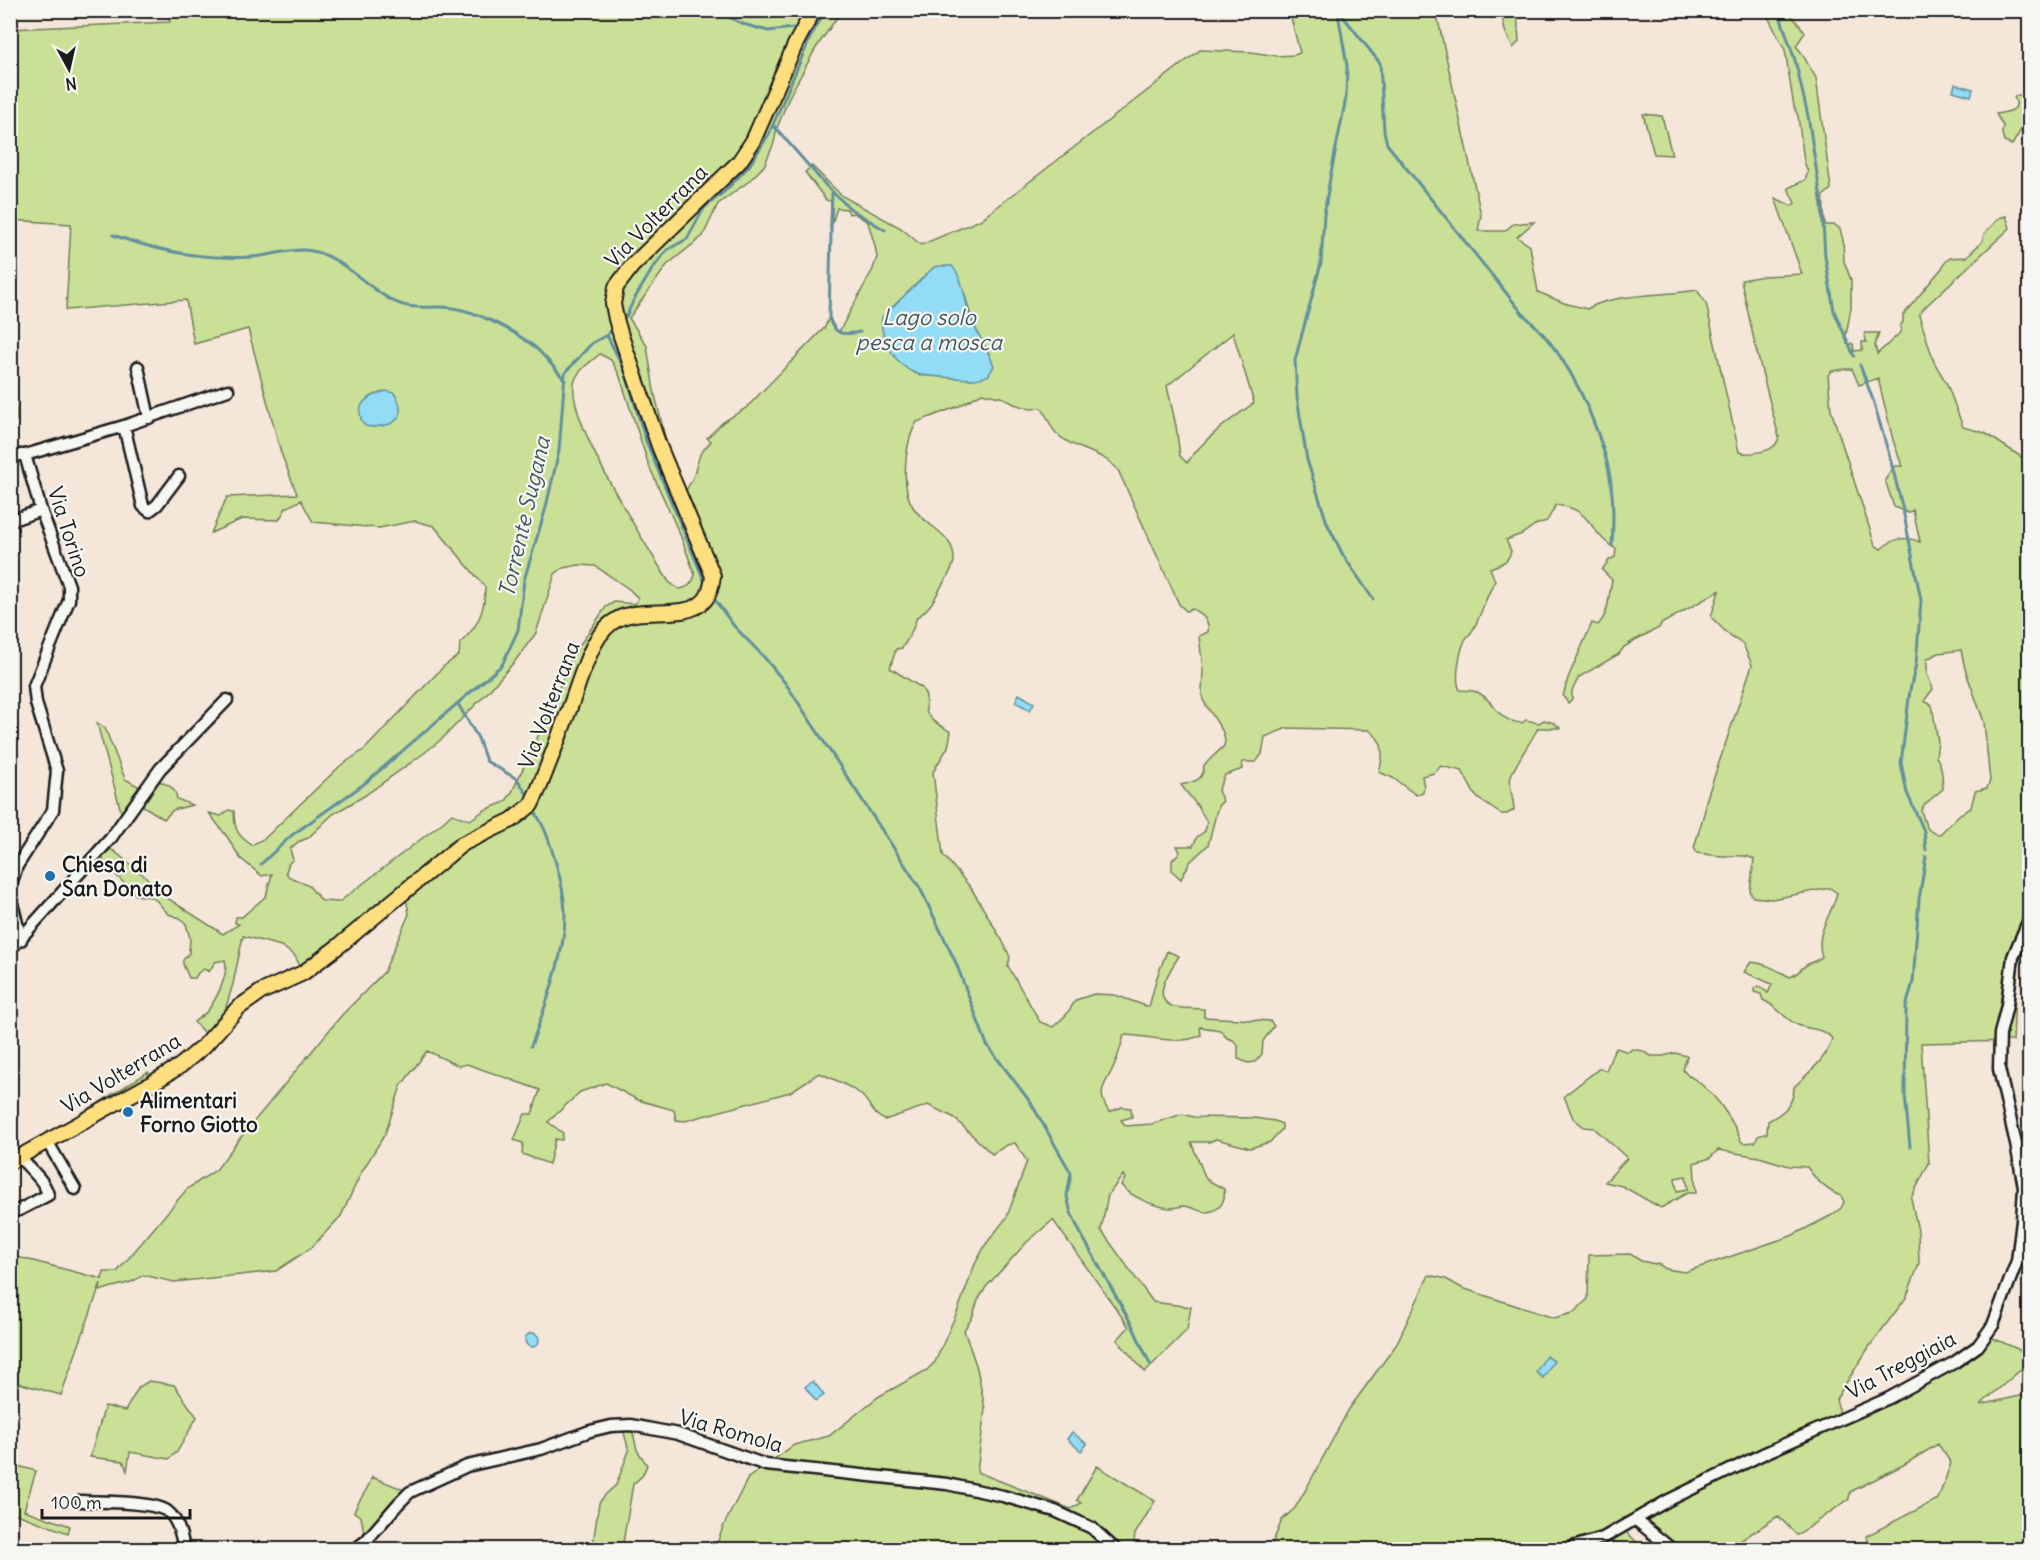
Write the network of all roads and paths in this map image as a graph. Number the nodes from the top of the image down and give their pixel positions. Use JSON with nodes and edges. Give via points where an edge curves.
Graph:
{"nodes":[{"id":1,"x":816,"y":10,"type":"edge"},
{"id":2,"x":138,"y":366,"type":"dead end"},
{"id":3,"x":228,"y":390,"type":"dead end"},
{"id":4,"x":149,"y":418,"type":"junction"},
{"id":5,"x":124,"y":426,"type":"junction"},
{"id":6,"x":10,"y":455,"type":"edge"},
{"id":7,"x":24,"y":455,"type":"junction"},
{"id":8,"x":179,"y":476,"type":"dead end"},
{"id":9,"x":41,"y":510,"type":"junction"},
{"id":10,"x":10,"y":521,"type":"edge"},
{"id":11,"x":227,"y":700,"type":"dead end"},
{"id":12,"x":10,"y":888,"type":"edge"},
{"id":13,"x":10,"y":894,"type":"edge"},
{"id":14,"x":2030,"y":917,"type":"edge"},
{"id":15,"x":21,"y":940,"type":"junction"},
{"id":16,"x":10,"y":950,"type":"edge"},
{"id":17,"x":47,"y":1141,"type":"junction"},
{"id":18,"x":15,"y":1160,"type":"edge"},
{"id":19,"x":75,"y":1189,"type":"dead end"},
{"id":20,"x":10,"y":1212,"type":"edge"},
{"id":21,"x":81,"y":1501,"type":"dead end"},
{"id":22,"x":1636,"y":1520,"type":"junction"},
{"id":23,"x":184,"y":1550,"type":"edge"},
{"id":24,"x":354,"y":1550,"type":"edge"},
{"id":25,"x":1116,"y":1550,"type":"edge"},
{"id":26,"x":1563,"y":1550,"type":"edge"},
{"id":27,"x":1673,"y":1550,"type":"edge"}],
"edges":[{"from":1,"to":17,"type":"main road","name":"Via Volterrana","via":[[739,162],[632,266],[616,287],[613,304],[621,336],[659,446],[713,576],[704,602],[691,609],[634,613],[606,627],[588,659],[531,805],[512,820],[462,844],[303,973],[261,992],[238,1008],[204,1047],[180,1066]]},
{"from":2,"to":4,"type":"street"},
{"from":3,"to":4,"type":"street"},
{"from":4,"to":5,"type":"street"},
{"from":5,"to":7,"type":"street"},
{"from":5,"to":8,"type":"street","via":[[143,506],[149,511],[157,505]]},
{"from":6,"to":7,"type":"street"},
{"from":7,"to":9,"type":"street","name":"Via Torino"},
{"from":9,"to":10,"type":"street"},
{"from":9,"to":12,"type":"street","name":"Via Torino","via":[[69,586],[69,600],[34,686],[57,771],[53,810],[17,866]]},
{"from":11,"to":15,"type":"street","via":[[160,769],[111,838]]},
{"from":13,"to":15,"type":"street"},
{"from":14,"to":22,"type":"street","name":"Via Treggiaia","via":[[2013,957],[2000,1034],[1999,1070],[2024,1187],[2017,1261],[1994,1325],[1978,1346],[1955,1362],[1889,1398],[1755,1457]]},
{"from":15,"to":16,"type":"street"},
{"from":17,"to":18,"type":"main road","name":"Via Volterrana"},
{"from":17,"to":19,"type":"street"},
{"from":18,"to":20,"type":"street","via":[[40,1179],[48,1195]]},
{"from":21,"to":23,"type":"street","via":[[153,1506],[167,1511],[176,1522]]},
{"from":22,"to":26,"type":"street","via":[[1603,1538]]},
{"from":22,"to":27,"type":"street"},
{"from":24,"to":25,"type":"street","name":"Via Romola","via":[[410,1492],[467,1466],[541,1449],[590,1431],[631,1425],[678,1434],[766,1465],[947,1484],[1003,1496],[1055,1511],[1092,1528]]}]}
